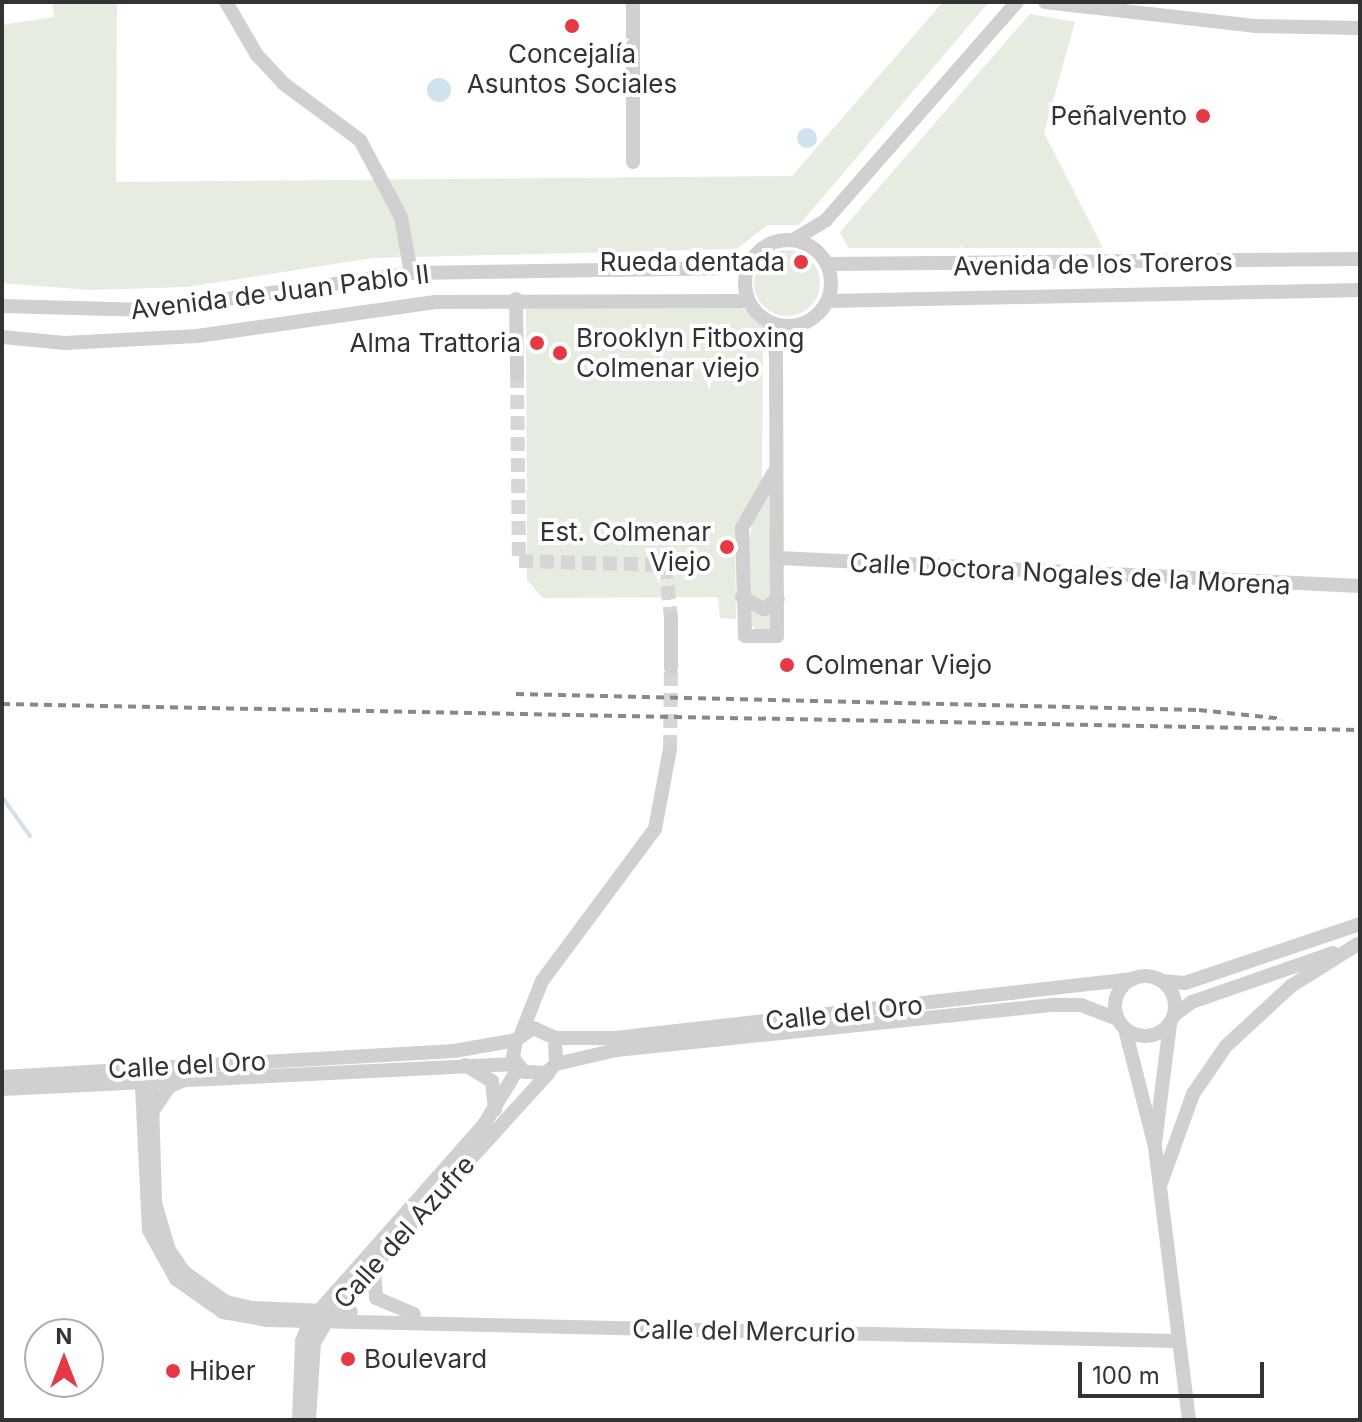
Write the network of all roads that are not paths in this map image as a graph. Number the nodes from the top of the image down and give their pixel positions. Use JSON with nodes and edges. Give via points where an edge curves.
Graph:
{"nodes":[{"id":1,"x":633,"y":2,"type":"edge"},
{"id":2,"x":1017,"y":2,"type":"edge"},
{"id":3,"x":1045,"y":2,"type":"edge"},
{"id":4,"x":231,"y":3,"type":"edge"},
{"id":5,"x":1360,"y":28,"type":"edge"},
{"id":6,"x":633,"y":162,"type":"dead end"},
{"id":7,"x":826,"y":220,"type":"junction"},
{"id":8,"x":793,"y":240,"type":"junction"},
{"id":9,"x":823,"y":259,"type":"junction"},
{"id":10,"x":1360,"y":259,"type":"edge"},
{"id":11,"x":750,"y":262,"type":"junction"},
{"id":12,"x":411,"y":273,"type":"junction"},
{"id":13,"x":1360,"y":290,"type":"edge"},
{"id":14,"x":516,"y":299,"type":"junction"},
{"id":15,"x":748,"y":301,"type":"junction"},
{"id":16,"x":828,"y":301,"type":"junction"},
{"id":17,"x":2,"y":306,"type":"edge"},
{"id":18,"x":172,"y":308,"type":"junction"},
{"id":19,"x":769,"y":322,"type":"junction"},
{"id":20,"x":789,"y":326,"type":"junction"},
{"id":21,"x":2,"y":337,"type":"edge"},
{"id":22,"x":175,"y":337,"type":"junction"},
{"id":23,"x":776,"y":354,"type":"junction"},
{"id":24,"x":517,"y":374,"type":"tunnel mouth"},
{"id":25,"x":774,"y":472,"type":"junction"},
{"id":26,"x":779,"y":558,"type":"junction"},
{"id":27,"x":1360,"y":586,"type":"edge"},
{"id":28,"x":742,"y":597,"type":"junction"},
{"id":29,"x":778,"y":599,"type":"junction"},
{"id":30,"x":671,"y":618,"type":"tunnel mouth"},
{"id":31,"x":671,"y":668,"type":"tunnel mouth"},
{"id":32,"x":670,"y":749,"type":"tunnel mouth"},
{"id":33,"x":1360,"y":924,"type":"edge"},
{"id":34,"x":1359,"y":944,"type":"edge"},
{"id":35,"x":1133,"y":979,"type":"junction"},
{"id":36,"x":1162,"y":981,"type":"junction"},
{"id":37,"x":532,"y":1006,"type":"junction"},
{"id":38,"x":1172,"y":1020,"type":"junction"},
{"id":39,"x":1121,"y":1024,"type":"junction"},
{"id":40,"x":539,"y":1028,"type":"junction"},
{"id":41,"x":518,"y":1037,"type":"junction"},
{"id":42,"x":555,"y":1038,"type":"junction"},
{"id":43,"x":454,"y":1062,"type":"junction"},
{"id":44,"x":517,"y":1066,"type":"junction"},
{"id":45,"x":554,"y":1066,"type":"junction"},
{"id":46,"x":146,"y":1072,"type":"junction"},
{"id":47,"x":193,"y":1075,"type":"junction"},
{"id":48,"x":2,"y":1077,"type":"edge"},
{"id":49,"x":2,"y":1089,"type":"edge"},
{"id":50,"x":495,"y":1110,"type":"junction"},
{"id":51,"x":152,"y":1113,"type":"junction"},
{"id":52,"x":1155,"y":1147,"type":"junction"},
{"id":53,"x":1160,"y":1187,"type":"junction"},
{"id":54,"x":374,"y":1260,"type":"junction"},
{"id":55,"x":414,"y":1314,"type":"junction"},
{"id":56,"x":322,"y":1315,"type":"junction"},
{"id":57,"x":1176,"y":1336,"type":"junction"},
{"id":58,"x":299,"y":1420,"type":"edge"},
{"id":59,"x":309,"y":1420,"type":"edge"},
{"id":60,"x":1189,"y":1420,"type":"edge"}],
"edges":[{"from":1,"to":6,"type":"street"},
{"from":2,"to":7,"type":"street"},
{"from":3,"to":5,"type":"street","via":[[1255,26]]},
{"from":4,"to":12,"type":"street","via":[[284,84],[360,140],[401,217]]},
{"from":7,"to":8,"type":"street"},
{"from":7,"to":9,"type":"street"},
{"from":8,"to":9,"type":"street"},
{"from":8,"to":11,"type":"street","via":[[768,244]]},
{"from":9,"to":10,"type":"street","name":"Avenida de los Toreros"},
{"from":9,"to":16,"type":"street"},
{"from":11,"to":12,"type":"street","name":"Avenida de Juan Pablo II","via":[[720,268]]},
{"from":11,"to":15,"type":"street"},
{"from":12,"to":18,"type":"street","name":"Avenida de Juan Pablo II"},
{"from":13,"to":16,"type":"street","name":"Avenida de los Toreros"},
{"from":14,"to":15,"type":"street","name":"Avenida de Juan Pablo II"},
{"from":14,"to":22,"type":"street","name":"Avenida de Juan Pablo II","via":[[388,305]]},
{"from":14,"to":24,"type":"street"},
{"from":15,"to":19,"type":"street"},
{"from":16,"to":20,"type":"street","via":[[816,316]]},
{"from":17,"to":18,"type":"street","name":"Avenida de Juan Pablo II"},
{"from":18,"to":22,"type":"street"},
{"from":19,"to":20,"type":"street"},
{"from":19,"to":23,"type":"street"},
{"from":20,"to":23,"type":"street"},
{"from":21,"to":22,"type":"street","name":"Avenida de Juan Pablo II","via":[[65,343]]},
{"from":23,"to":25,"type":"street"},
{"from":25,"to":26,"type":"street"},
{"from":25,"to":28,"type":"street","via":[[742,528]]},
{"from":26,"to":27,"type":"street","name":"Calle Doctora Nogales de la Morena"},
{"from":26,"to":29,"type":"street"},
{"from":28,"to":29,"type":"street","via":[[764,609]]},
{"from":28,"to":29,"type":"street","via":[[745,636],[777,636]]},
{"from":30,"to":31,"type":"street"},
{"from":32,"to":37,"type":"street","via":[[655,829],[542,981]]},
{"from":33,"to":36,"type":"street","via":[[1185,983]]},
{"from":34,"to":38,"type":"street","via":[[1203,998]]},
{"from":34,"to":53,"type":"street","via":[[1291,986],[1226,1046],[1193,1094]]},
{"from":35,"to":36,"type":"street"},
{"from":35,"to":39,"type":"street","via":[[1115,1000]]},
{"from":35,"to":42,"type":"street","name":"Calle del Oro","via":[[615,1038]]},
{"from":36,"to":38,"type":"street","via":[[1175,1000]]},
{"from":37,"to":40,"type":"street"},
{"from":37,"to":41,"type":"street"},
{"from":38,"to":39,"type":"street","via":[[1149,1037]]},
{"from":38,"to":52,"type":"street"},
{"from":39,"to":45,"type":"street","name":"Calle del Oro","via":[[1081,1005],[1053,1005],[616,1050]]},
{"from":39,"to":52,"type":"street"},
{"from":40,"to":41,"type":"street"},
{"from":40,"to":42,"type":"street"},
{"from":41,"to":44,"type":"street"},
{"from":41,"to":46,"type":"street","name":"Calle del Oro","via":[[454,1051]]},
{"from":42,"to":45,"type":"street"},
{"from":43,"to":44,"type":"street","name":"Calle del Oro"},
{"from":43,"to":47,"type":"street","name":"Calle del Oro"},
{"from":43,"to":50,"type":"street","via":[[492,1081]]},
{"from":44,"to":45,"type":"street","via":[[531,1075]]},
{"from":44,"to":50,"type":"street","name":"Calle del Azufre"},
{"from":45,"to":54,"type":"street","name":"Calle del Azufre"},
{"from":46,"to":47,"type":"street","name":"Calle del Oro"},
{"from":46,"to":48,"type":"street","name":"Calle del Oro"},
{"from":46,"to":49,"type":"street","name":"Calle del Oro"},
{"from":46,"to":51,"type":"street"},
{"from":46,"to":56,"type":"street","via":[[144,1204],[159,1256],[176,1279],[223,1312]]},
{"from":47,"to":51,"type":"street","via":[[169,1087]]},
{"from":50,"to":56,"type":"street","name":"Calle del Azufre"},
{"from":51,"to":56,"type":"street","via":[[157,1215],[184,1272],[226,1302]]},
{"from":52,"to":53,"type":"street"},
{"from":53,"to":57,"type":"street"},
{"from":54,"to":55,"type":"street","via":[[376,1298]]},
{"from":54,"to":56,"type":"street","name":"Calle del Azufre"},
{"from":55,"to":56,"type":"street","name":"Calle del Mercurio"},
{"from":55,"to":57,"type":"street","name":"Calle del Mercurio"},
{"from":56,"to":57,"type":"street","name":"Calle del Mercurio"},
{"from":56,"to":58,"type":"street","name":"Calle del Azufre","via":[[302,1341]]},
{"from":56,"to":59,"type":"street","name":"Calle del Azufre","via":[[314,1343]]},
{"from":57,"to":60,"type":"street"}]}
